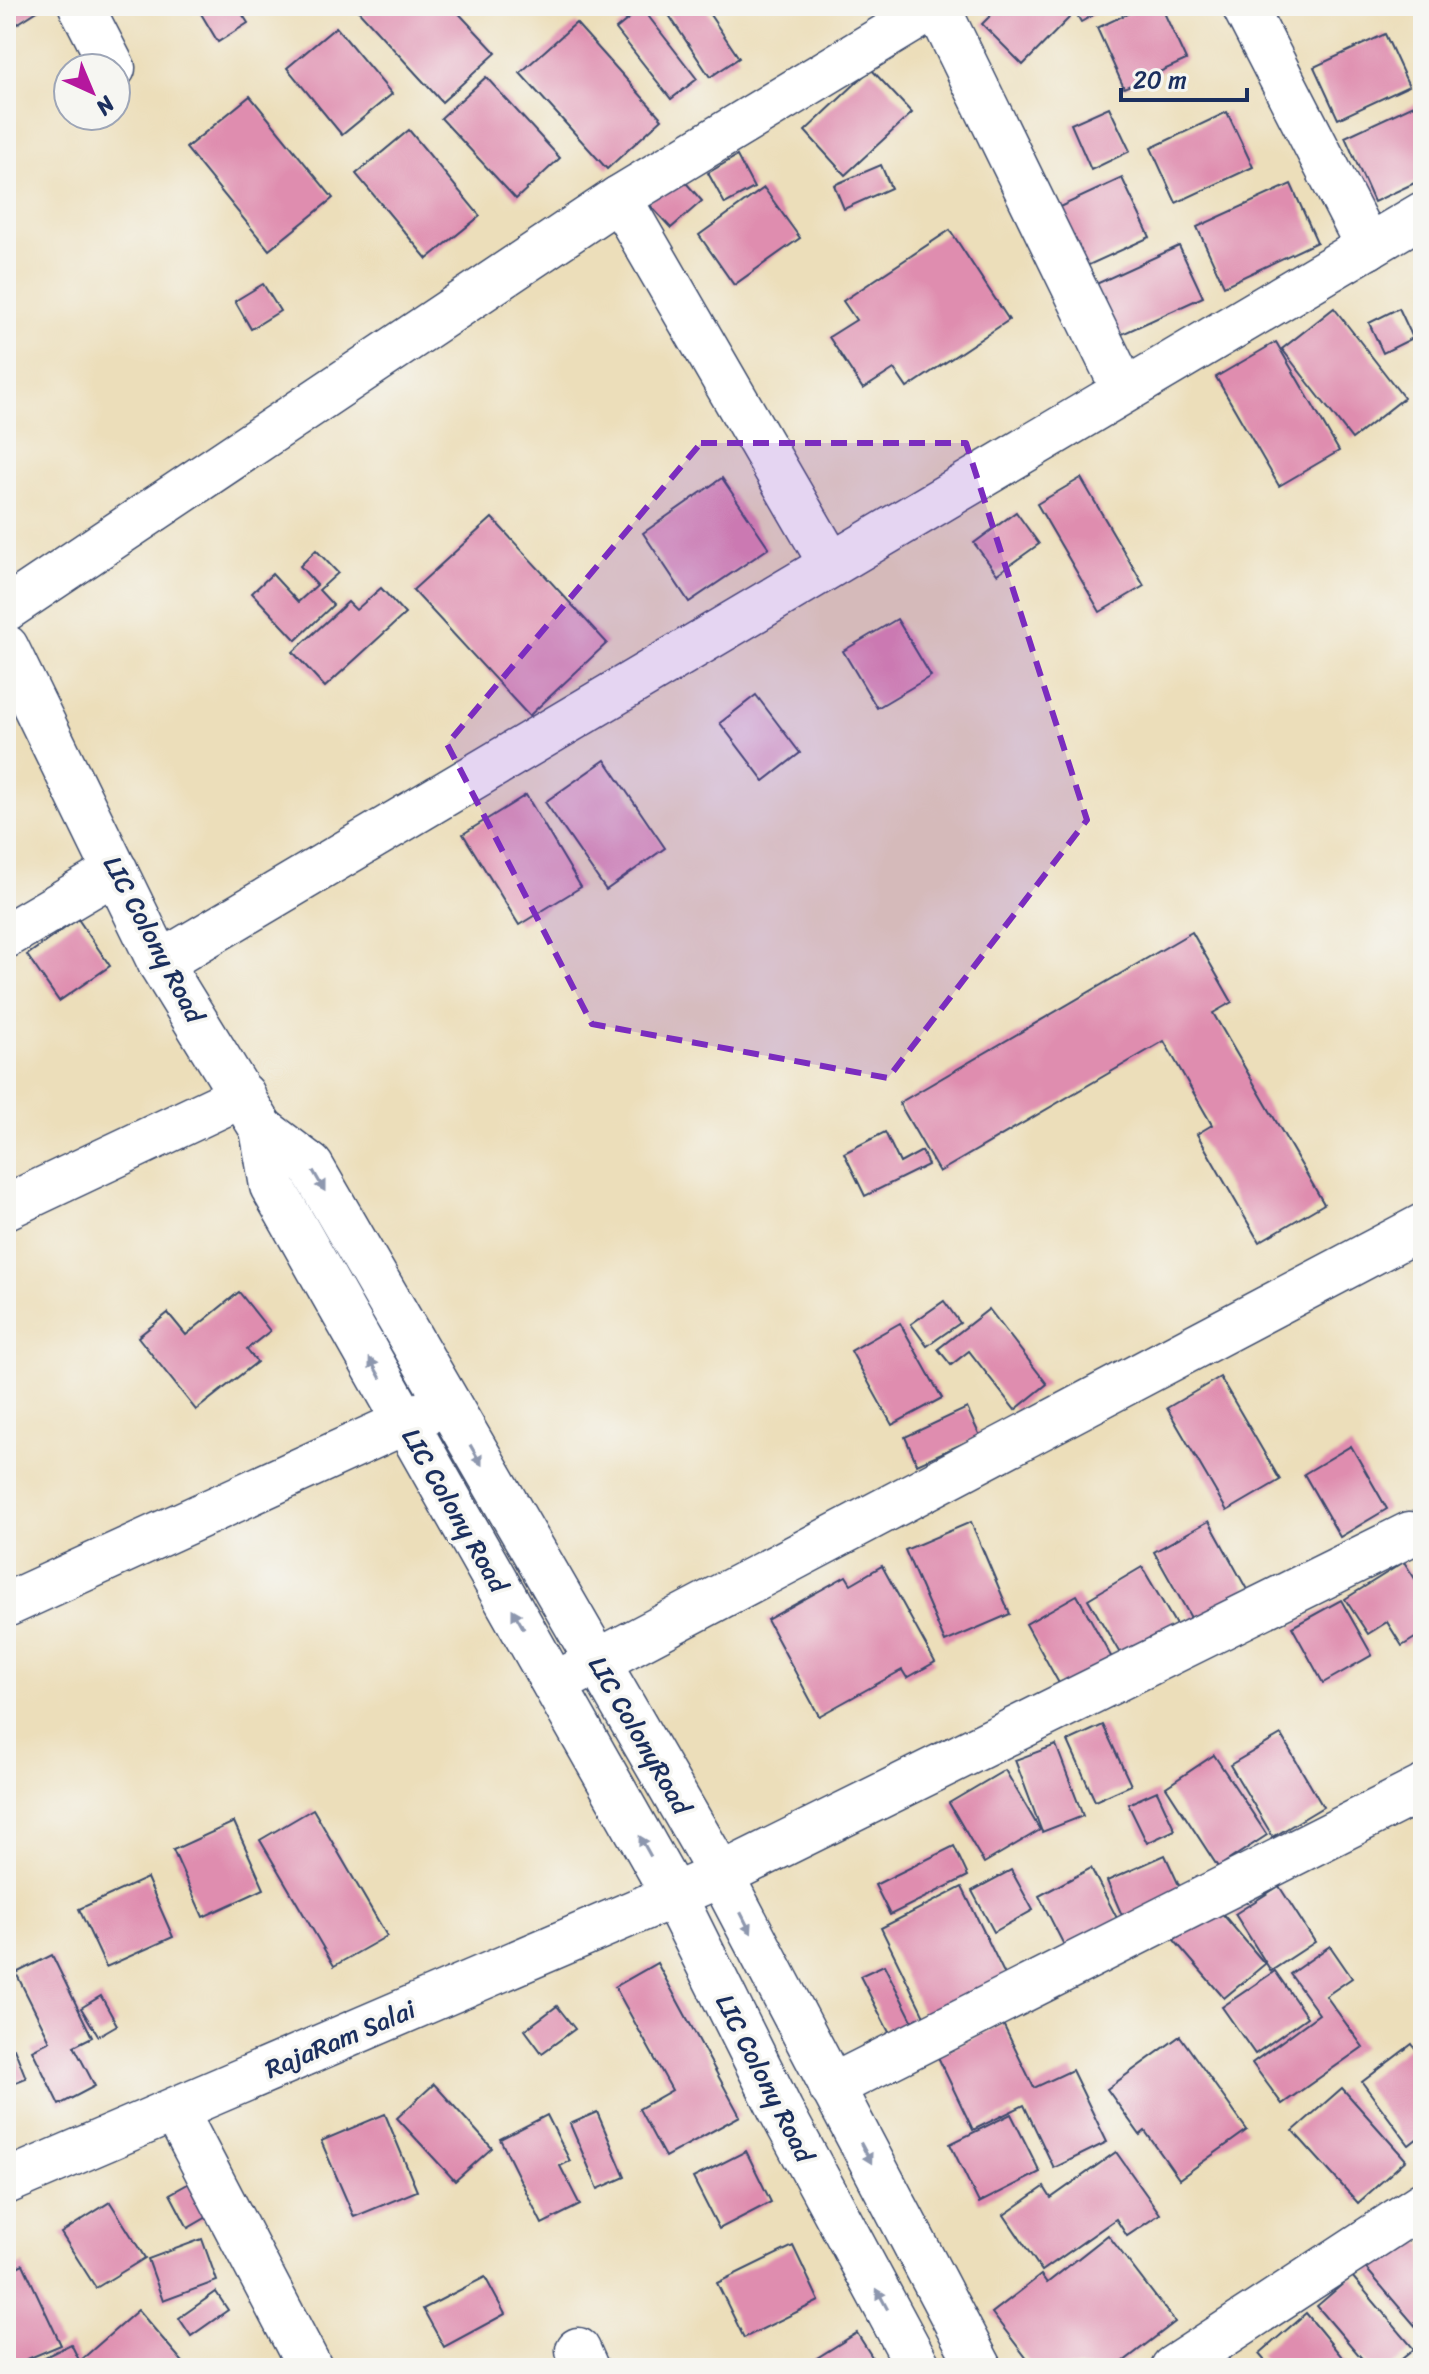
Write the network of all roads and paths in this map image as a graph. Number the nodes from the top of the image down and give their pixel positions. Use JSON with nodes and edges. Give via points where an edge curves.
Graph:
{"nodes":[{"id":1,"x":81,"y":6,"type":"edge"},
{"id":2,"x":936,"y":6,"type":"edge"},
{"id":3,"x":1244,"y":6,"type":"edge"},
{"id":4,"x":105,"y":52,"type":"edge"},
{"id":5,"x":619,"y":198,"type":"junction"},
{"id":6,"x":1423,"y":214,"type":"edge"},
{"id":7,"x":1368,"y":247,"type":"junction"},
{"id":8,"x":1124,"y":390,"type":"junction"},
{"id":9,"x":831,"y":564,"type":"junction"},
{"id":10,"x":6,"y":609,"type":"edge"},
{"id":11,"x":6,"y":647,"type":"edge"},
{"id":12,"x":116,"y":871,"type":"junction"},
{"id":13,"x":6,"y":936,"type":"edge"},
{"id":14,"x":160,"y":963,"type":"junction"},
{"id":15,"x":252,"y":1112,"type":"junction"},
{"id":16,"x":6,"y":1207,"type":"edge"},
{"id":17,"x":1423,"y":1226,"type":"edge"},
{"id":18,"x":446,"y":1403,"type":"junction"},
{"id":19,"x":405,"y":1422,"type":"junction"},
{"id":20,"x":1410,"y":1534,"type":"dead end"},
{"id":21,"x":6,"y":1605,"type":"edge"},
{"id":22,"x":597,"y":1662,"type":"junction"},
{"id":23,"x":555,"y":1684,"type":"junction"},
{"id":24,"x":1423,"y":1788,"type":"edge"},
{"id":25,"x":721,"y":1875,"type":"junction"},
{"id":26,"x":674,"y":1896,"type":"junction"},
{"id":27,"x":831,"y":2087,"type":"junction"},
{"id":28,"x":175,"y":2110,"type":"junction"},
{"id":29,"x":6,"y":2182,"type":"edge"},
{"id":30,"x":1423,"y":2204,"type":"edge"},
{"id":31,"x":310,"y":2368,"type":"edge"},
{"id":32,"x":919,"y":2368,"type":"edge"},
{"id":33,"x":980,"y":2368,"type":"edge"},
{"id":34,"x":1173,"y":2368,"type":"edge"}],
"edges":[{"from":1,"to":4,"type":"street"},
{"from":2,"to":5,"type":"street"},
{"from":2,"to":8,"type":"street"},
{"from":3,"to":7,"type":"street"},
{"from":5,"to":9,"type":"street"},
{"from":5,"to":10,"type":"street"},
{"from":6,"to":7,"type":"street"},
{"from":7,"to":8,"type":"street"},
{"from":8,"to":9,"type":"street"},
{"from":9,"to":14,"type":"street"},
{"from":11,"to":12,"type":"street","name":"LIC Colony Road"},
{"from":12,"to":13,"type":"street"},
{"from":12,"to":14,"type":"street","name":"LIC Colony Road"},
{"from":14,"to":15,"type":"street","name":"LIC Colony Road"},
{"from":15,"to":16,"type":"street"},
{"from":15,"to":18,"type":"street","name":"LIC ColonyRoad","one_way":true,"via":[[311,1166]]},
{"from":19,"to":15,"type":"street","name":"LIC Colony Road","one_way":true,"via":[[272,1186]]},
{"from":17,"to":22,"type":"street"},
{"from":18,"to":19,"type":"street"},
{"from":18,"to":22,"type":"street","name":"LIC ColonyRoad","one_way":true},
{"from":19,"to":21,"type":"street"},
{"from":23,"to":19,"type":"street","name":"LIC Colony Road","one_way":true},
{"from":20,"to":25,"type":"street","name":"RajaRam Salai"},
{"from":22,"to":23,"type":"street"},
{"from":22,"to":25,"type":"street","name":"LIC ColonyRoad"},
{"from":26,"to":23,"type":"street","name":"LIC Colony Road","one_way":true},
{"from":24,"to":27,"type":"street"},
{"from":25,"to":26,"type":"street","name":"RajaRam Salai"},
{"from":25,"to":27,"type":"street","name":"LIC ColonyRoad","one_way":true},
{"from":26,"to":28,"type":"street","name":"RajaRam Salai"},
{"from":32,"to":26,"type":"street","name":"LIC Colony Road","one_way":true,"via":[[781,2111]]},
{"from":27,"to":33,"type":"street","name":"LIC ColonyRoad","one_way":true},
{"from":28,"to":29,"type":"street","name":"RajaRam Salai"},
{"from":28,"to":31,"type":"street"},
{"from":30,"to":34,"type":"street"}]}
